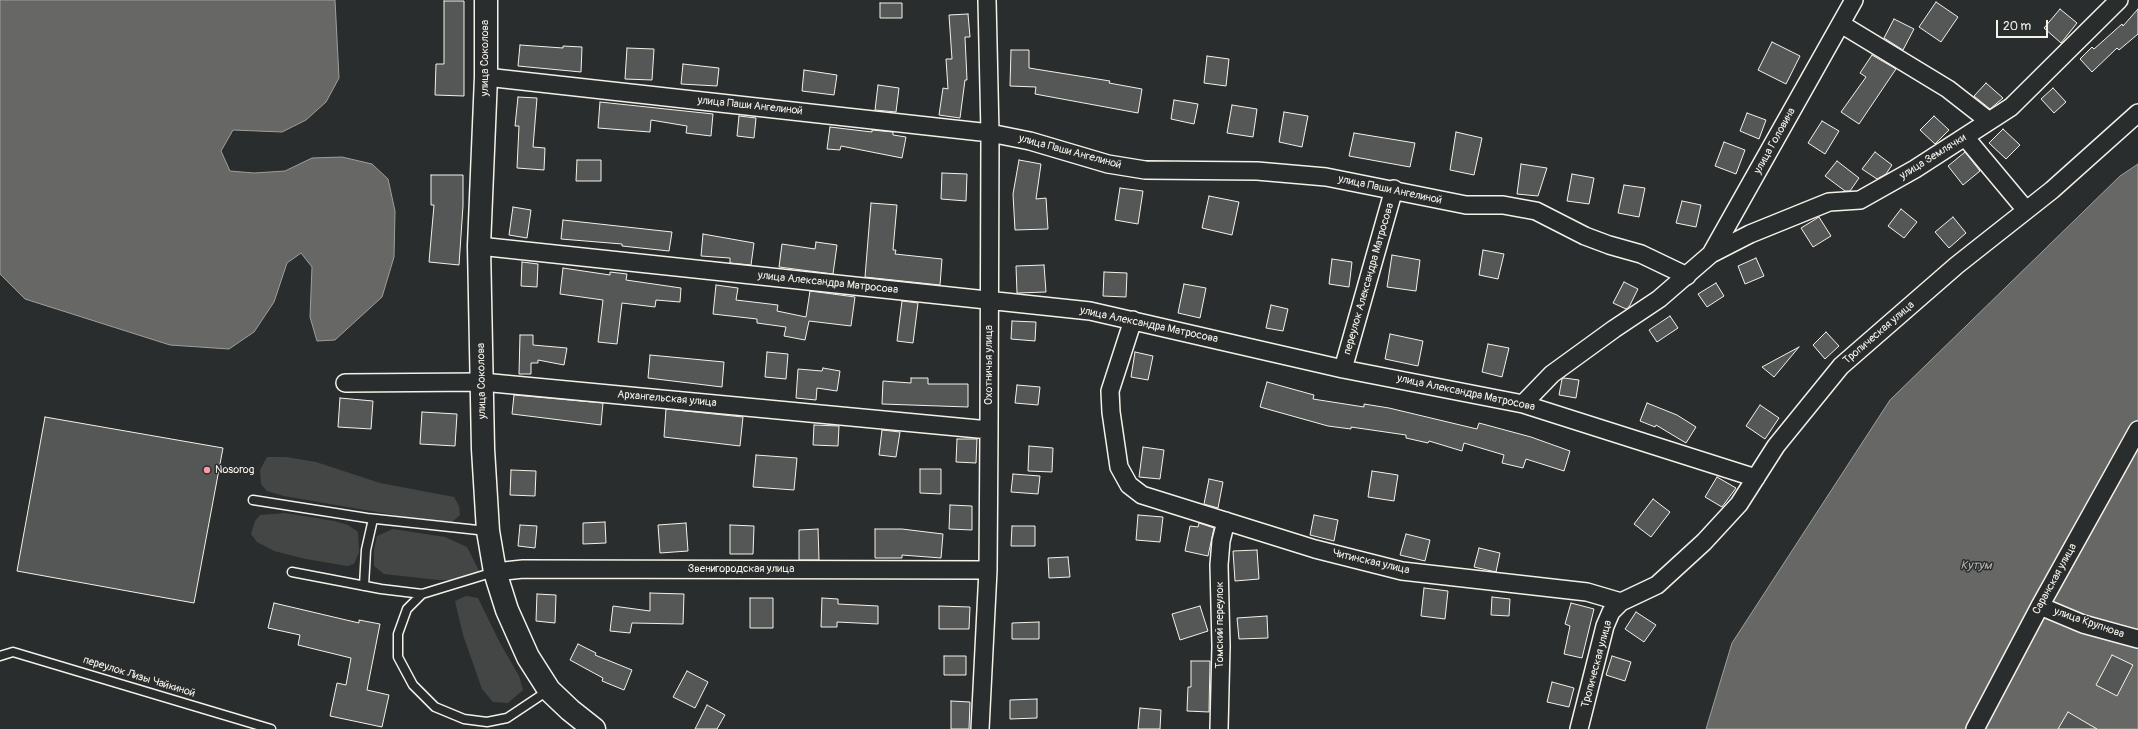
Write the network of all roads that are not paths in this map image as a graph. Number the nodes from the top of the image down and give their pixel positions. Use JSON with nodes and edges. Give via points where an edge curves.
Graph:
{"nodes":[{"id":1,"x":486,"y":0,"type":"edge"},
{"id":2,"x":987,"y":0,"type":"edge"},
{"id":3,"x":1854,"y":0,"type":"edge"},
{"id":4,"x":2119,"y":0,"type":"edge"},
{"id":5,"x":1841,"y":24,"type":"junction"},
{"id":6,"x":486,"y":77,"type":"junction"},
{"id":7,"x":2138,"y":113,"type":"edge"},
{"id":8,"x":1989,"y":122,"type":"junction"},
{"id":9,"x":990,"y":133,"type":"junction"},
{"id":10,"x":1965,"y":137,"type":"junction"},
{"id":11,"x":1394,"y":189,"type":"junction"},
{"id":12,"x":2026,"y":210,"type":"junction"},
{"id":13,"x":479,"y":246,"type":"junction"},
{"id":14,"x":1711,"y":254,"type":"junction"},
{"id":15,"x":1687,"y":276,"type":"junction"},
{"id":16,"x":989,"y":300,"type":"junction"},
{"id":17,"x":1133,"y":320,"type":"junction"},
{"id":18,"x":1343,"y":368,"type":"junction"},
{"id":19,"x":482,"y":382,"type":"junction"},
{"id":20,"x":345,"y":383,"type":"dead end"},
{"id":21,"x":1523,"y":404,"type":"junction"},
{"id":22,"x":989,"y":430,"type":"junction"},
{"id":23,"x":2138,"y":430,"type":"edge"},
{"id":24,"x":1756,"y":478,"type":"junction"},
{"id":25,"x":253,"y":500,"type":"dead end"},
{"id":26,"x":374,"y":519,"type":"junction"},
{"id":27,"x":1226,"y":521,"type":"junction"},
{"id":28,"x":488,"y":531,"type":"junction"},
{"id":29,"x":988,"y":570,"type":"junction"},
{"id":30,"x":292,"y":572,"type":"dead end"},
{"id":31,"x":495,"y":572,"type":"junction"},
{"id":32,"x":364,"y":586,"type":"junction"},
{"id":33,"x":422,"y":594,"type":"junction"},
{"id":34,"x":1621,"y":602,"type":"junction"},
{"id":35,"x":2040,"y":606,"type":"junction"},
{"id":36,"x":2138,"y":639,"type":"edge"},
{"id":37,"x":0,"y":656,"type":"edge"},
{"id":38,"x":549,"y":690,"type":"junction"},
{"id":39,"x":271,"y":729,"type":"edge"},
{"id":40,"x":594,"y":729,"type":"edge"},
{"id":41,"x":980,"y":729,"type":"edge"},
{"id":42,"x":1219,"y":729,"type":"edge"},
{"id":43,"x":1579,"y":729,"type":"edge"},
{"id":44,"x":1975,"y":729,"type":"edge"}],
"edges":[{"from":1,"to":6,"type":"main road","name":"улица Соколова"},
{"from":2,"to":9,"type":"street","name":"Охотничья улица"},
{"from":3,"to":5,"type":"street","name":"улица Головина"},
{"from":4,"to":8,"type":"street","name":"улица Землячки","via":[[2011,107]]},
{"from":5,"to":8,"type":"street","via":[[1948,89]]},
{"from":5,"to":14,"type":"street","name":"улица Головина"},
{"from":6,"to":9,"type":"street","name":"улица Паши Ангелиной"},
{"from":6,"to":13,"type":"main road","name":"улица Соколова"},
{"from":7,"to":12,"type":"street","name":"Тропическая улица"},
{"from":8,"to":10,"type":"street","name":"улица Землячки"},
{"from":9,"to":11,"type":"street","name":"улица Паши Ангелиной","via":[[1030,141],[1108,164],[1145,170],[1257,171],[1326,176]]},
{"from":9,"to":16,"type":"street","name":"Охотничья улица"},
{"from":10,"to":12,"type":"street"},
{"from":10,"to":14,"type":"street","name":"улица Землячки","via":[[1860,200],[1829,202],[1750,234]]},
{"from":11,"to":15,"type":"street","name":"улица Паши Ангелиной","via":[[1466,206],[1502,205],[1536,211],[1585,236],[1609,246],[1641,254]]},
{"from":11,"to":18,"type":"street","name":"переулок Александра Матросова"},
{"from":12,"to":24,"type":"street","name":"Тропическая улица","via":[[1957,265],[1841,366],[1776,446]]},
{"from":13,"to":16,"type":"street","name":"улица Александра Матросова"},
{"from":13,"to":19,"type":"main road","name":"улица Соколова"},
{"from":14,"to":15,"type":"street","name":"улица Головина"},
{"from":15,"to":21,"type":"street","name":"улица Головина","via":[[1659,299],[1552,374]]},
{"from":16,"to":17,"type":"street","name":"улица Александра Матросова","via":[[1090,311]]},
{"from":16,"to":22,"type":"street","name":"Охотничья улица"},
{"from":17,"to":18,"type":"street","name":"улица Александра Матросова"},
{"from":17,"to":27,"type":"street","name":"Читинская улица","via":[[1110,391],[1119,467],[1129,486],[1142,495]]},
{"from":18,"to":21,"type":"street","name":"улица Александра Матросова"},
{"from":19,"to":20,"type":"street","name":"Архангельская улица"},
{"from":19,"to":22,"type":"street","name":"Архангельская улица"},
{"from":19,"to":28,"type":"main road","name":"улица Соколова"},
{"from":21,"to":24,"type":"street","name":"улица Александра Матросова"},
{"from":22,"to":29,"type":"street","name":"Охотничья улица"},
{"from":23,"to":35,"type":"street","name":"Саранская улица"},
{"from":24,"to":34,"type":"street","name":"Тропическая улица","via":[[1739,504],[1657,585]]},
{"from":25,"to":26,"type":"lane"},
{"from":26,"to":28,"type":"lane"},
{"from":26,"to":32,"type":"lane","via":[[366,550]]},
{"from":27,"to":34,"type":"street","name":"Читинская улица","via":[[1315,549],[1402,571],[1587,592]]},
{"from":27,"to":42,"type":"street","name":"Томский переулок","via":[[1219,565]]},
{"from":28,"to":31,"type":"main road","name":"улица Соколова"},
{"from":29,"to":31,"type":"street","name":"Звенигородская улица","via":[[523,568]]},
{"from":29,"to":41,"type":"street","name":"Охотничья улица"},
{"from":30,"to":32,"type":"lane"},
{"from":31,"to":33,"type":"lane"},
{"from":31,"to":38,"type":"main road","name":"улица Соколова","via":[[507,610],[528,657]]},
{"from":32,"to":33,"type":"lane"},
{"from":33,"to":38,"type":"lane","via":[[407,609],[398,634],[398,657],[413,685],[435,707],[464,718],[487,722],[507,718]]},
{"from":34,"to":43,"type":"street","name":"Тропическая улица","via":[[1611,612],[1605,626]]},
{"from":35,"to":36,"type":"street","name":"улица Крупнова","via":[[2083,624]]},
{"from":35,"to":44,"type":"street","name":"Саранская улица"},
{"from":37,"to":39,"type":"lane","name":"переулок Лизы Чайкиной","via":[[13,652]]},
{"from":38,"to":40,"type":"main road","name":"улица Соколова"}]}
